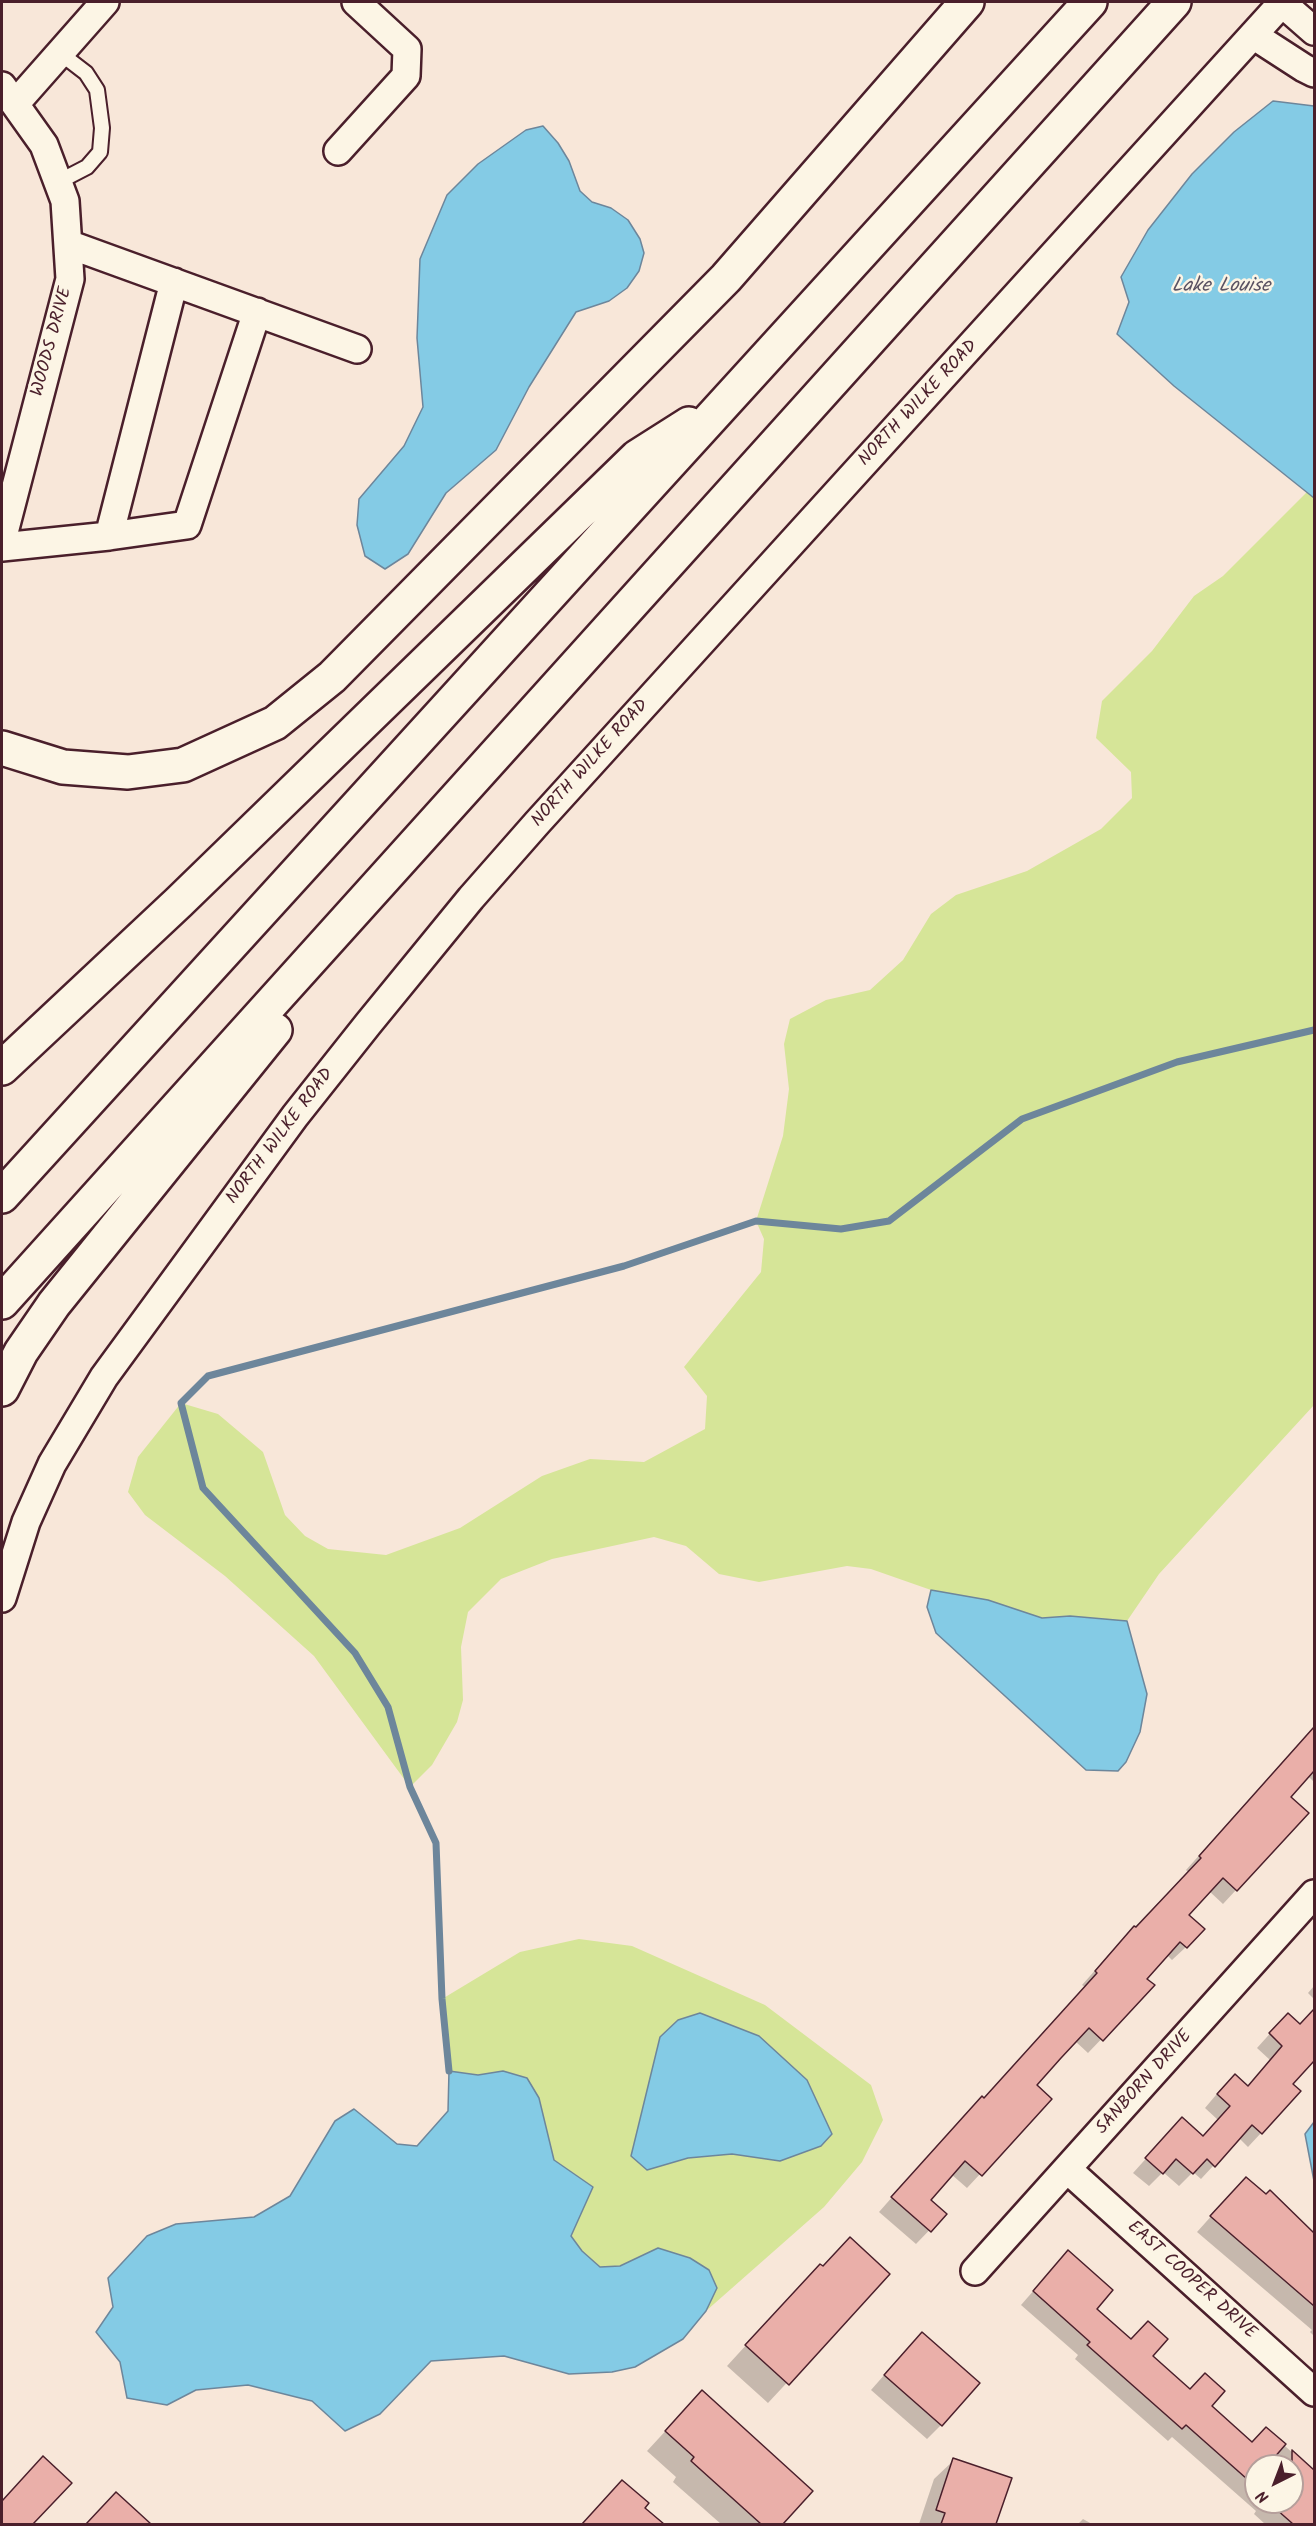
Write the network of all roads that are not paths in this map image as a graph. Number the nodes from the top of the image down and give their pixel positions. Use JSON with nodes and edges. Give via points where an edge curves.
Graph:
{"nodes":[{"id":1,"x":105,"y":2,"type":"edge"},
{"id":2,"x":356,"y":2,"type":"edge"},
{"id":3,"x":967,"y":2,"type":"edge"},
{"id":4,"x":1090,"y":2,"type":"edge"},
{"id":5,"x":1174,"y":2,"type":"edge"},
{"id":6,"x":1282,"y":2,"type":"edge"},
{"id":7,"x":1314,"y":30,"type":"edge"},
{"id":8,"x":1253,"y":35,"type":"junction"},
{"id":9,"x":60,"y":53,"type":"junction"},
{"id":10,"x":1314,"y":73,"type":"edge"},
{"id":11,"x":8,"y":95,"type":"edge"},
{"id":12,"x":338,"y":151,"type":"dead end"},
{"id":13,"x":58,"y":182,"type":"junction"},
{"id":14,"x":68,"y":243,"type":"junction"},
{"id":15,"x":174,"y":282,"type":"junction"},
{"id":16,"x":257,"y":312,"type":"junction"},
{"id":17,"x":357,"y":349,"type":"dead end"},
{"id":18,"x":726,"y":401,"type":"junction"},
{"id":19,"x":109,"y":536,"type":"junction"},
{"id":20,"x":2,"y":540,"type":"edge"},
{"id":21,"x":2,"y":546,"type":"edge"},
{"id":22,"x":508,"y":741,"type":"junction"},
{"id":23,"x":2,"y":748,"type":"edge"},
{"id":24,"x":2,"y":1068,"type":"edge"},
{"id":25,"x":2,"y":1196,"type":"edge"},
{"id":26,"x":2,"y":1302,"type":"edge"},
{"id":27,"x":2,"y":1389,"type":"edge"},
{"id":28,"x":2,"y":1598,"type":"edge"},
{"id":29,"x":1314,"y":1894,"type":"edge"},
{"id":30,"x":1067,"y":2169,"type":"junction"},
{"id":31,"x":975,"y":2271,"type":"dead end"},
{"id":32,"x":1314,"y":2392,"type":"edge"}],
"edges":[{"from":1,"to":9,"type":"street"},
{"from":2,"to":12,"type":"street","via":[[407,49],[406,76]]},
{"from":3,"to":23,"type":"main road","via":[[726,278],[332,677],[274,723],[183,765],[128,772],[63,767]]},
{"from":4,"to":18,"type":"main road"},
{"from":5,"to":22,"type":"main road"},
{"from":6,"to":7,"type":"street"},
{"from":6,"to":8,"type":"street","name":"NORTH WILKE ROAD"},
{"from":8,"to":10,"type":"street"},
{"from":8,"to":28,"type":"street","name":"NORTH WILKE ROAD","via":[[537,823],[360,1033],[104,1377],[48,1474],[26,1522]]},
{"from":9,"to":11,"type":"street"},
{"from":9,"to":13,"type":"lane","via":[[86,73],[97,90],[102,128],[100,152],[87,166]]},
{"from":11,"to":13,"type":"street","name":"WOODS DRIVE","via":[[44,145]]},
{"from":13,"to":14,"type":"street","name":"WOODS DRIVE","via":[[65,201]]},
{"from":14,"to":15,"type":"street"},
{"from":14,"to":20,"type":"street","name":"WOODS DRIVE","via":[[70,279]]},
{"from":15,"to":16,"type":"street"},
{"from":15,"to":19,"type":"street"},
{"from":16,"to":17,"type":"street"},
{"from":16,"to":19,"type":"street","via":[[187,525]]},
{"from":18,"to":24,"type":"main road","via":[[637,457],[179,902]]},
{"from":18,"to":25,"type":"main road"},
{"from":19,"to":21,"type":"street"},
{"from":22,"to":26,"type":"main road"},
{"from":22,"to":27,"type":"main road","via":[[54,1304],[21,1352]]},
{"from":29,"to":30,"type":"street","name":"SANBORN DRIVE"},
{"from":30,"to":31,"type":"street","name":"SANBORN DRIVE"},
{"from":30,"to":32,"type":"street","name":"EAST COOPER DRIVE"}]}
